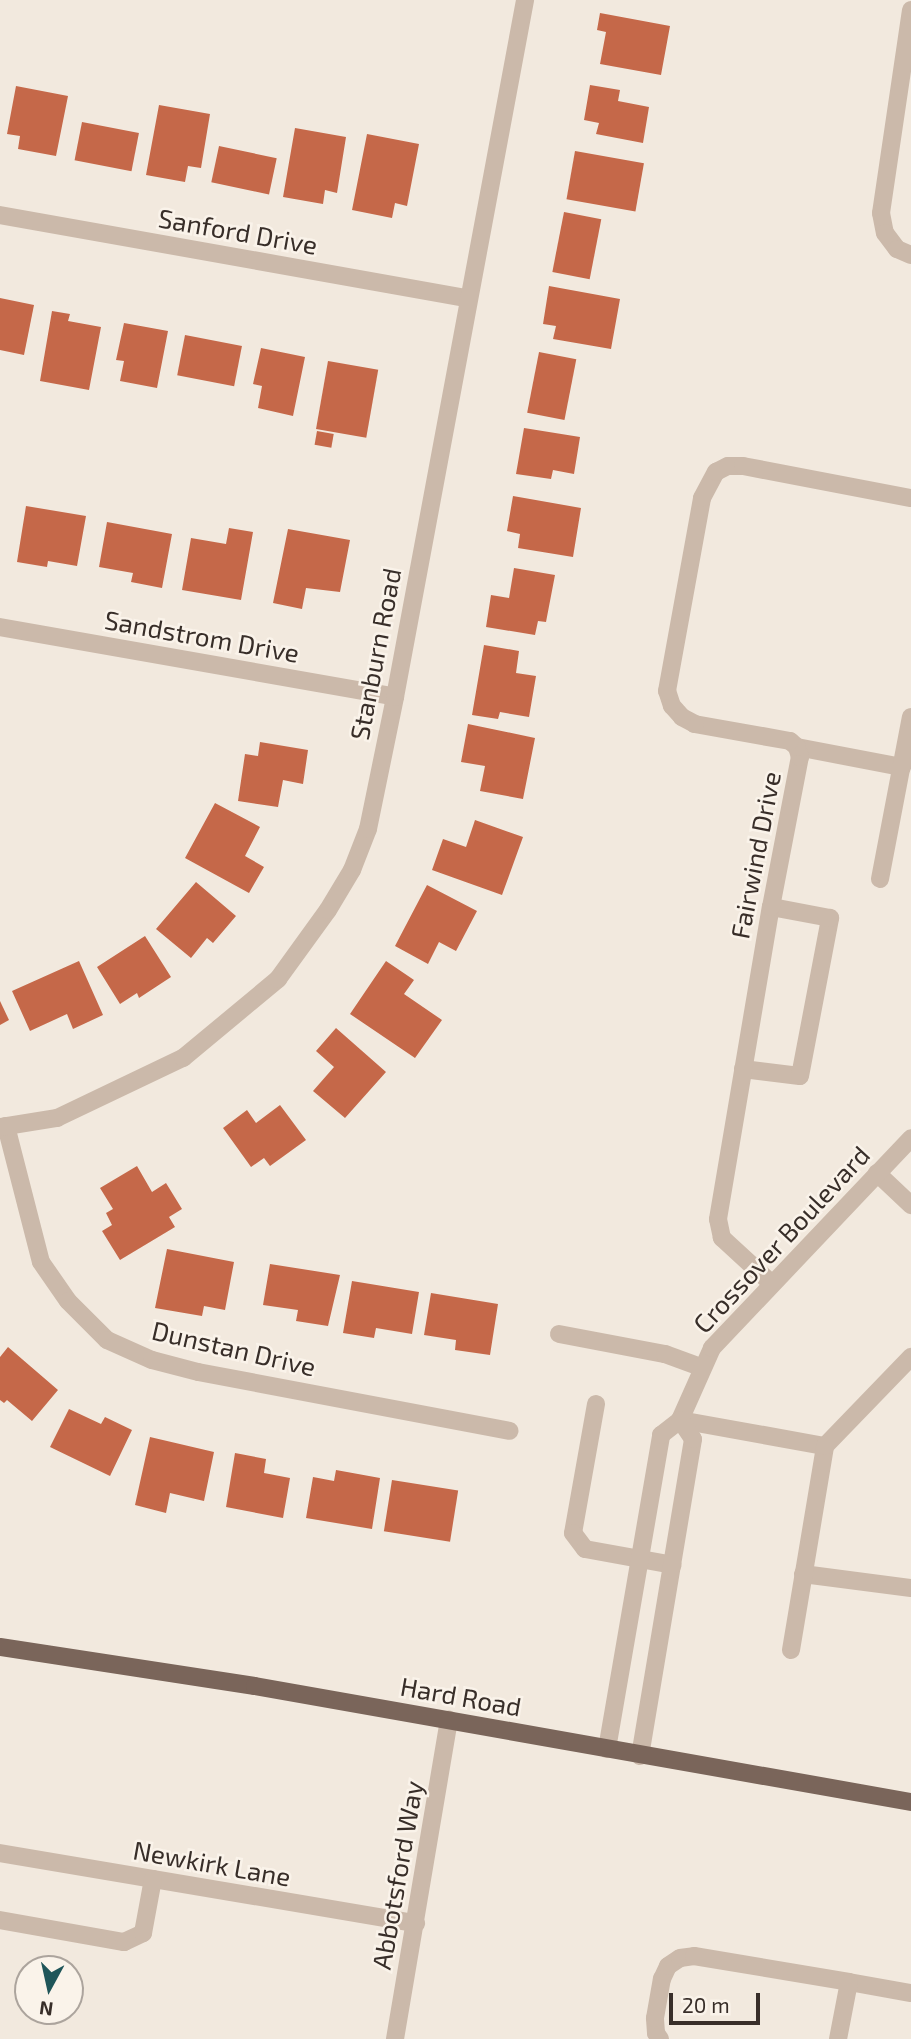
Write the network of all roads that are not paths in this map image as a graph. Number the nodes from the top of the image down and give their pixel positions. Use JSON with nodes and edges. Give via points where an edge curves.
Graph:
{"nodes":[{"id":1,"x":525,"y":0,"type":"edge"},
{"id":2,"x":911,"y":10,"type":"edge"},
{"id":3,"x":0,"y":215,"type":"edge"},
{"id":4,"x":911,"y":255,"type":"edge"},
{"id":5,"x":468,"y":298,"type":"junction"},
{"id":6,"x":911,"y":498,"type":"edge"},
{"id":7,"x":0,"y":627,"type":"edge"},
{"id":8,"x":395,"y":697,"type":"junction"},
{"id":9,"x":911,"y":717,"type":"edge"},
{"id":10,"x":797,"y":747,"type":"junction"},
{"id":11,"x":902,"y":767,"type":"junction"},
{"id":12,"x":880,"y":879,"type":"dead end"},
{"id":13,"x":771,"y":907,"type":"junction"},
{"id":14,"x":743,"y":1069,"type":"junction"},
{"id":15,"x":3,"y":1126,"type":"edge"},
{"id":16,"x":911,"y":1138,"type":"edge"},
{"id":17,"x":877,"y":1173,"type":"junction"},
{"id":18,"x":911,"y":1205,"type":"edge"},
{"id":19,"x":771,"y":1283,"type":"junction"},
{"id":20,"x":559,"y":1334,"type":"dead end"},
{"id":21,"x":911,"y":1357,"type":"edge"},
{"id":22,"x":703,"y":1368,"type":"junction"},
{"id":23,"x":596,"y":1404,"type":"dead end"},
{"id":24,"x":680,"y":1420,"type":"junction"},
{"id":25,"x":509,"y":1430,"type":"dead end"},
{"id":26,"x":825,"y":1446,"type":"junction"},
{"id":27,"x":639,"y":1559,"type":"junction"},
{"id":28,"x":673,"y":1565,"type":"junction"},
{"id":29,"x":803,"y":1574,"type":"junction"},
{"id":30,"x":911,"y":1588,"type":"edge"},
{"id":31,"x":0,"y":1647,"type":"edge"},
{"id":32,"x":791,"y":1650,"type":"dead end"},
{"id":33,"x":449,"y":1720,"type":"junction"},
{"id":34,"x":607,"y":1749,"type":"junction"},
{"id":35,"x":640,"y":1756,"type":"junction"},
{"id":36,"x":911,"y":1802,"type":"edge"},
{"id":37,"x":0,"y":1853,"type":"edge"},
{"id":38,"x":153,"y":1879,"type":"junction"},
{"id":39,"x":0,"y":1920,"type":"edge"},
{"id":40,"x":416,"y":1923,"type":"junction"},
{"id":41,"x":849,"y":1982,"type":"junction"},
{"id":42,"x":911,"y":1993,"type":"edge"},
{"id":43,"x":395,"y":2039,"type":"edge"},
{"id":44,"x":660,"y":2039,"type":"edge"},
{"id":45,"x":838,"y":2039,"type":"edge"}],
"edges":[{"from":1,"to":5,"type":"street","name":"Stanburn Road"},
{"from":2,"to":4,"type":"street","via":[[881,213],[885,233],[897,249]]},
{"from":3,"to":5,"type":"street","name":"Sanford Drive"},
{"from":5,"to":8,"type":"street","name":"Stanburn Road"},
{"from":6,"to":10,"type":"street","name":"Fairwind Drive","via":[[743,466],[716,472],[702,498],[667,691],[672,706],[695,724],[790,741]]},
{"from":7,"to":8,"type":"street","name":"Sandstrom Drive"},
{"from":8,"to":15,"type":"street","name":"Stanburn Road","via":[[368,829],[352,870],[278,979],[183,1058],[57,1118]]},
{"from":9,"to":11,"type":"street"},
{"from":10,"to":11,"type":"street"},
{"from":10,"to":13,"type":"street","name":"Fairwind Drive","via":[[800,757]]},
{"from":11,"to":12,"type":"street"},
{"from":13,"to":14,"type":"street","name":"Fairwind Drive"},
{"from":13,"to":14,"type":"street","via":[[830,918],[800,1076]]},
{"from":14,"to":19,"type":"street","name":"Fairwind Drive","via":[[718,1219],[722,1238]]},
{"from":15,"to":25,"type":"street","name":"Dunstan Drive","via":[[41,1262],[68,1301],[107,1340],[152,1360],[198,1372]]},
{"from":16,"to":17,"type":"street","name":"Crossover Boulevard"},
{"from":17,"to":18,"type":"street"},
{"from":17,"to":19,"type":"street","name":"Crossover Boulevard"},
{"from":19,"to":22,"type":"street","name":"Crossover Boulevard","via":[[712,1348]]},
{"from":20,"to":22,"type":"street","via":[[665,1354]]},
{"from":21,"to":26,"type":"street"},
{"from":22,"to":24,"type":"street","name":"Crossover Boulevard"},
{"from":23,"to":27,"type":"street","via":[[573,1533],[585,1549]]},
{"from":24,"to":26,"type":"street"},
{"from":24,"to":27,"type":"street","name":"Crossover Boulevard","via":[[661,1435]]},
{"from":24,"to":28,"type":"street","via":[[693,1438]]},
{"from":26,"to":29,"type":"street"},
{"from":27,"to":28,"type":"street"},
{"from":27,"to":34,"type":"street","name":"Crossover Boulevard"},
{"from":28,"to":35,"type":"street"},
{"from":29,"to":30,"type":"street"},
{"from":29,"to":32,"type":"street"},
{"from":31,"to":33,"type":"main road","name":"Hard Road"},
{"from":33,"to":34,"type":"main road","name":"Hard Road"},
{"from":33,"to":40,"type":"street","name":"Abbotsford Way"},
{"from":34,"to":35,"type":"main road","name":"Hard Road"},
{"from":35,"to":36,"type":"main road","name":"Hard Road"},
{"from":37,"to":38,"type":"street","name":"Newkirk Lane"},
{"from":38,"to":39,"type":"street","via":[[143,1933],[124,1942]]},
{"from":38,"to":40,"type":"street","name":"Newkirk Lane"},
{"from":40,"to":43,"type":"street","name":"Abbotsford Way"},
{"from":41,"to":42,"type":"street"},
{"from":41,"to":44,"type":"street","via":[[694,1956],[680,1958],[668,1966],[662,1979],[656,2018]]},
{"from":41,"to":45,"type":"street"}]}
